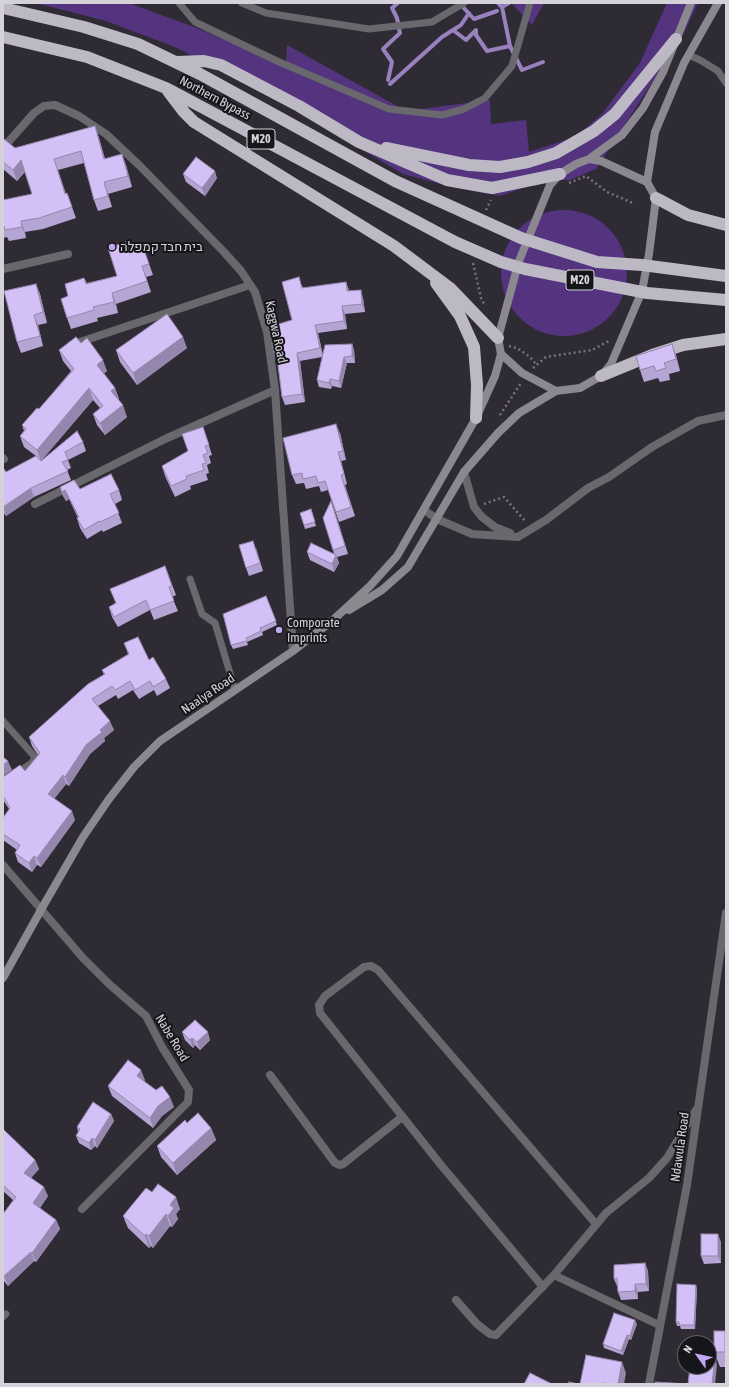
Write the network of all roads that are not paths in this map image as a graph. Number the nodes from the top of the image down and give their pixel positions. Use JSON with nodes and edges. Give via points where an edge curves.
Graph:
{"nodes":[{"id":1,"x":178,"y":3,"type":"edge"},
{"id":2,"x":242,"y":3,"type":"edge"},
{"id":3,"x":464,"y":3,"type":"edge"},
{"id":4,"x":530,"y":3,"type":"edge"},
{"id":5,"x":691,"y":3,"type":"edge"},
{"id":6,"x":718,"y":3,"type":"edge"},
{"id":7,"x":3,"y":8,"type":"edge"},
{"id":8,"x":3,"y":37,"type":"edge"},
{"id":9,"x":676,"y":39,"type":"junction"},
{"id":10,"x":686,"y":59,"type":"junction"},
{"id":11,"x":175,"y":62,"type":"junction"},
{"id":12,"x":726,"y":83,"type":"edge"},
{"id":13,"x":166,"y":88,"type":"junction"},
{"id":14,"x":359,"y":142,"type":"junction"},
{"id":15,"x":3,"y":148,"type":"edge"},
{"id":16,"x":589,"y":159,"type":"junction"},
{"id":17,"x":560,"y":174,"type":"junction"},
{"id":18,"x":647,"y":182,"type":"junction"},
{"id":19,"x":656,"y":198,"type":"junction"},
{"id":20,"x":726,"y":225,"type":"edge"},
{"id":21,"x":68,"y":254,"type":"dead end"},
{"id":22,"x":3,"y":269,"type":"edge"},
{"id":23,"x":427,"y":271,"type":"junction"},
{"id":24,"x":726,"y":276,"type":"edge"},
{"id":25,"x":250,"y":285,"type":"junction"},
{"id":26,"x":726,"y":300,"type":"edge"},
{"id":27,"x":498,"y":338,"type":"junction"},
{"id":28,"x":726,"y":339,"type":"edge"},
{"id":29,"x":69,"y":346,"type":"edge"},
{"id":30,"x":501,"y":354,"type":"junction"},
{"id":31,"x":601,"y":376,"type":"junction"},
{"id":32,"x":275,"y":390,"type":"junction"},
{"id":33,"x":556,"y":391,"type":"junction"},
{"id":34,"x":726,"y":415,"type":"edge"},
{"id":35,"x":476,"y":418,"type":"junction"},
{"id":36,"x":464,"y":472,"type":"junction"},
{"id":37,"x":35,"y":504,"type":"dead end"},
{"id":38,"x":424,"y":510,"type":"junction"},
{"id":39,"x":437,"y":519,"type":"junction"},
{"id":40,"x":518,"y":537,"type":"junction"},
{"id":41,"x":190,"y":579,"type":"dead end"},
{"id":42,"x":333,"y":620,"type":"junction"},
{"id":43,"x":293,"y":651,"type":"junction"},
{"id":44,"x":235,"y":690,"type":"junction"},
{"id":45,"x":3,"y":721,"type":"edge"},
{"id":46,"x":3,"y":782,"type":"edge"},
{"id":47,"x":3,"y":865,"type":"edge"},
{"id":48,"x":42,"y":908,"type":"junction"},
{"id":49,"x":726,"y":913,"type":"edge"},
{"id":50,"x":3,"y":978,"type":"edge"},
{"id":51,"x":270,"y":1075,"type":"dead end"},
{"id":52,"x":698,"y":1106,"type":"junction"},
{"id":53,"x":402,"y":1117,"type":"junction"},
{"id":54,"x":82,"y":1209,"type":"dead end"},
{"id":55,"x":596,"y":1224,"type":"junction"},
{"id":56,"x":554,"y":1275,"type":"junction"},
{"id":57,"x":543,"y":1287,"type":"junction"},
{"id":58,"x":456,"y":1300,"type":"dead end"},
{"id":59,"x":659,"y":1325,"type":"junction"},
{"id":60,"x":649,"y":1384,"type":"edge"}],
"edges":[{"from":1,"to":4,"type":"lane","via":[[195,22],[277,61],[390,109],[442,115],[464,109],[485,98],[512,66]]},
{"from":2,"to":3,"type":"lane","via":[[266,13],[369,29],[432,22]]},
{"from":5,"to":9,"type":"main road"},
{"from":6,"to":10,"type":"main road"},
{"from":7,"to":11,"type":"highway","name":"Northern Bypass","number":"M20","via":[[84,27],[138,44]]},
{"from":8,"to":13,"type":"highway","name":"Northern Bypass","number":"M20","via":[[87,57]]},
{"from":9,"to":14,"type":"highway","via":[[615,114],[594,131],[556,153],[500,167],[469,165]]},
{"from":9,"to":16,"type":"main road","via":[[663,72],[643,108],[622,135]]},
{"from":10,"to":12,"type":"lane","via":[[700,60],[718,71]]},
{"from":10,"to":18,"type":"main road","via":[[655,132]]},
{"from":11,"to":14,"type":"highway","via":[[204,61],[221,65],[299,106]]},
{"from":11,"to":24,"type":"highway","name":"Northern Bypass","number":"M20","via":[[395,181],[521,238],[597,262]]},
{"from":13,"to":23,"type":"highway","via":[[194,122],[394,246]]},
{"from":13,"to":26,"type":"highway","name":"Northern Bypass","number":"M20","via":[[455,242],[510,265],[641,292]]},
{"from":14,"to":17,"type":"highway","via":[[447,180],[492,188]]},
{"from":15,"to":25,"type":"street","name":"Kaggwa Road","via":[[34,113],[44,106],[54,105],[79,116],[106,134],[139,166],[224,252]]},
{"from":16,"to":17,"type":"main road"},
{"from":16,"to":18,"type":"main road","via":[[601,161]]},
{"from":17,"to":27,"type":"main road","via":[[550,185],[527,237]]},
{"from":18,"to":19,"type":"main road"},
{"from":19,"to":20,"type":"highway","via":[[688,215]]},
{"from":19,"to":31,"type":"main road","via":[[642,292],[611,364]]},
{"from":21,"to":22,"type":"street"},
{"from":23,"to":27,"type":"highway","via":[[450,288]]},
{"from":23,"to":35,"type":"highway","via":[[460,316],[474,347]]},
{"from":25,"to":29,"type":"street"},
{"from":25,"to":32,"type":"street","name":"Kaggwa Road","via":[[255,292],[267,332]]},
{"from":27,"to":30,"type":"main road"},
{"from":28,"to":31,"type":"highway","via":[[683,345],[652,354]]},
{"from":30,"to":33,"type":"main road","via":[[522,373]]},
{"from":30,"to":35,"type":"main road","name":"Naalya Road","via":[[495,376]]},
{"from":31,"to":33,"type":"main road","via":[[580,388]]},
{"from":32,"to":37,"type":"street","via":[[165,439]]},
{"from":32,"to":43,"type":"street","name":"Kaggwa Road"},
{"from":33,"to":36,"type":"main road","via":[[519,413]]},
{"from":34,"to":40,"type":"street","via":[[698,421],[652,447]]},
{"from":35,"to":38,"type":"main road","name":"Naalya Road"},
{"from":36,"to":39,"type":"main road"},
{"from":36,"to":40,"type":"street","via":[[474,507],[482,517],[495,527]]},
{"from":38,"to":39,"type":"street"},
{"from":38,"to":42,"type":"main road","name":"Naalya Road","via":[[397,556],[370,586]]},
{"from":39,"to":40,"type":"street","via":[[472,534]]},
{"from":39,"to":42,"type":"main road","via":[[408,567],[382,590]]},
{"from":41,"to":44,"type":"lane","via":[[202,614],[215,623]]},
{"from":42,"to":43,"type":"main road","name":"Naalya Road"},
{"from":43,"to":44,"type":"main road","name":"Naalya Road"},
{"from":44,"to":48,"type":"main road","name":"Naalya Road","via":[[160,741],[134,767],[108,799]]},
{"from":45,"to":46,"type":"lane","via":[[35,757],[32,763]]},
{"from":47,"to":48,"type":"street","name":"Nabe Road"},
{"from":48,"to":50,"type":"main road","name":"Naalya Road"},
{"from":48,"to":54,"type":"street","name":"Nabe Road","via":[[83,958],[146,1016],[189,1090],[188,1102]]},
{"from":49,"to":52,"type":"street","name":"Ndawula Road"},
{"from":51,"to":53,"type":"street","via":[[334,1163],[339,1165]]},
{"from":52,"to":55,"type":"street","via":[[667,1158],[649,1178]]},
{"from":52,"to":59,"type":"street","name":"Ndawula Road","via":[[687,1184]]},
{"from":53,"to":55,"type":"street","via":[[320,1013],[319,1005],[325,996],[364,967],[371,966],[378,970]]},
{"from":53,"to":57,"type":"street"},
{"from":55,"to":56,"type":"street"},
{"from":56,"to":57,"type":"street"},
{"from":56,"to":59,"type":"street"},
{"from":57,"to":58,"type":"street","via":[[496,1335],[480,1327]]},
{"from":59,"to":60,"type":"street","name":"Ndawula Road"}]}
